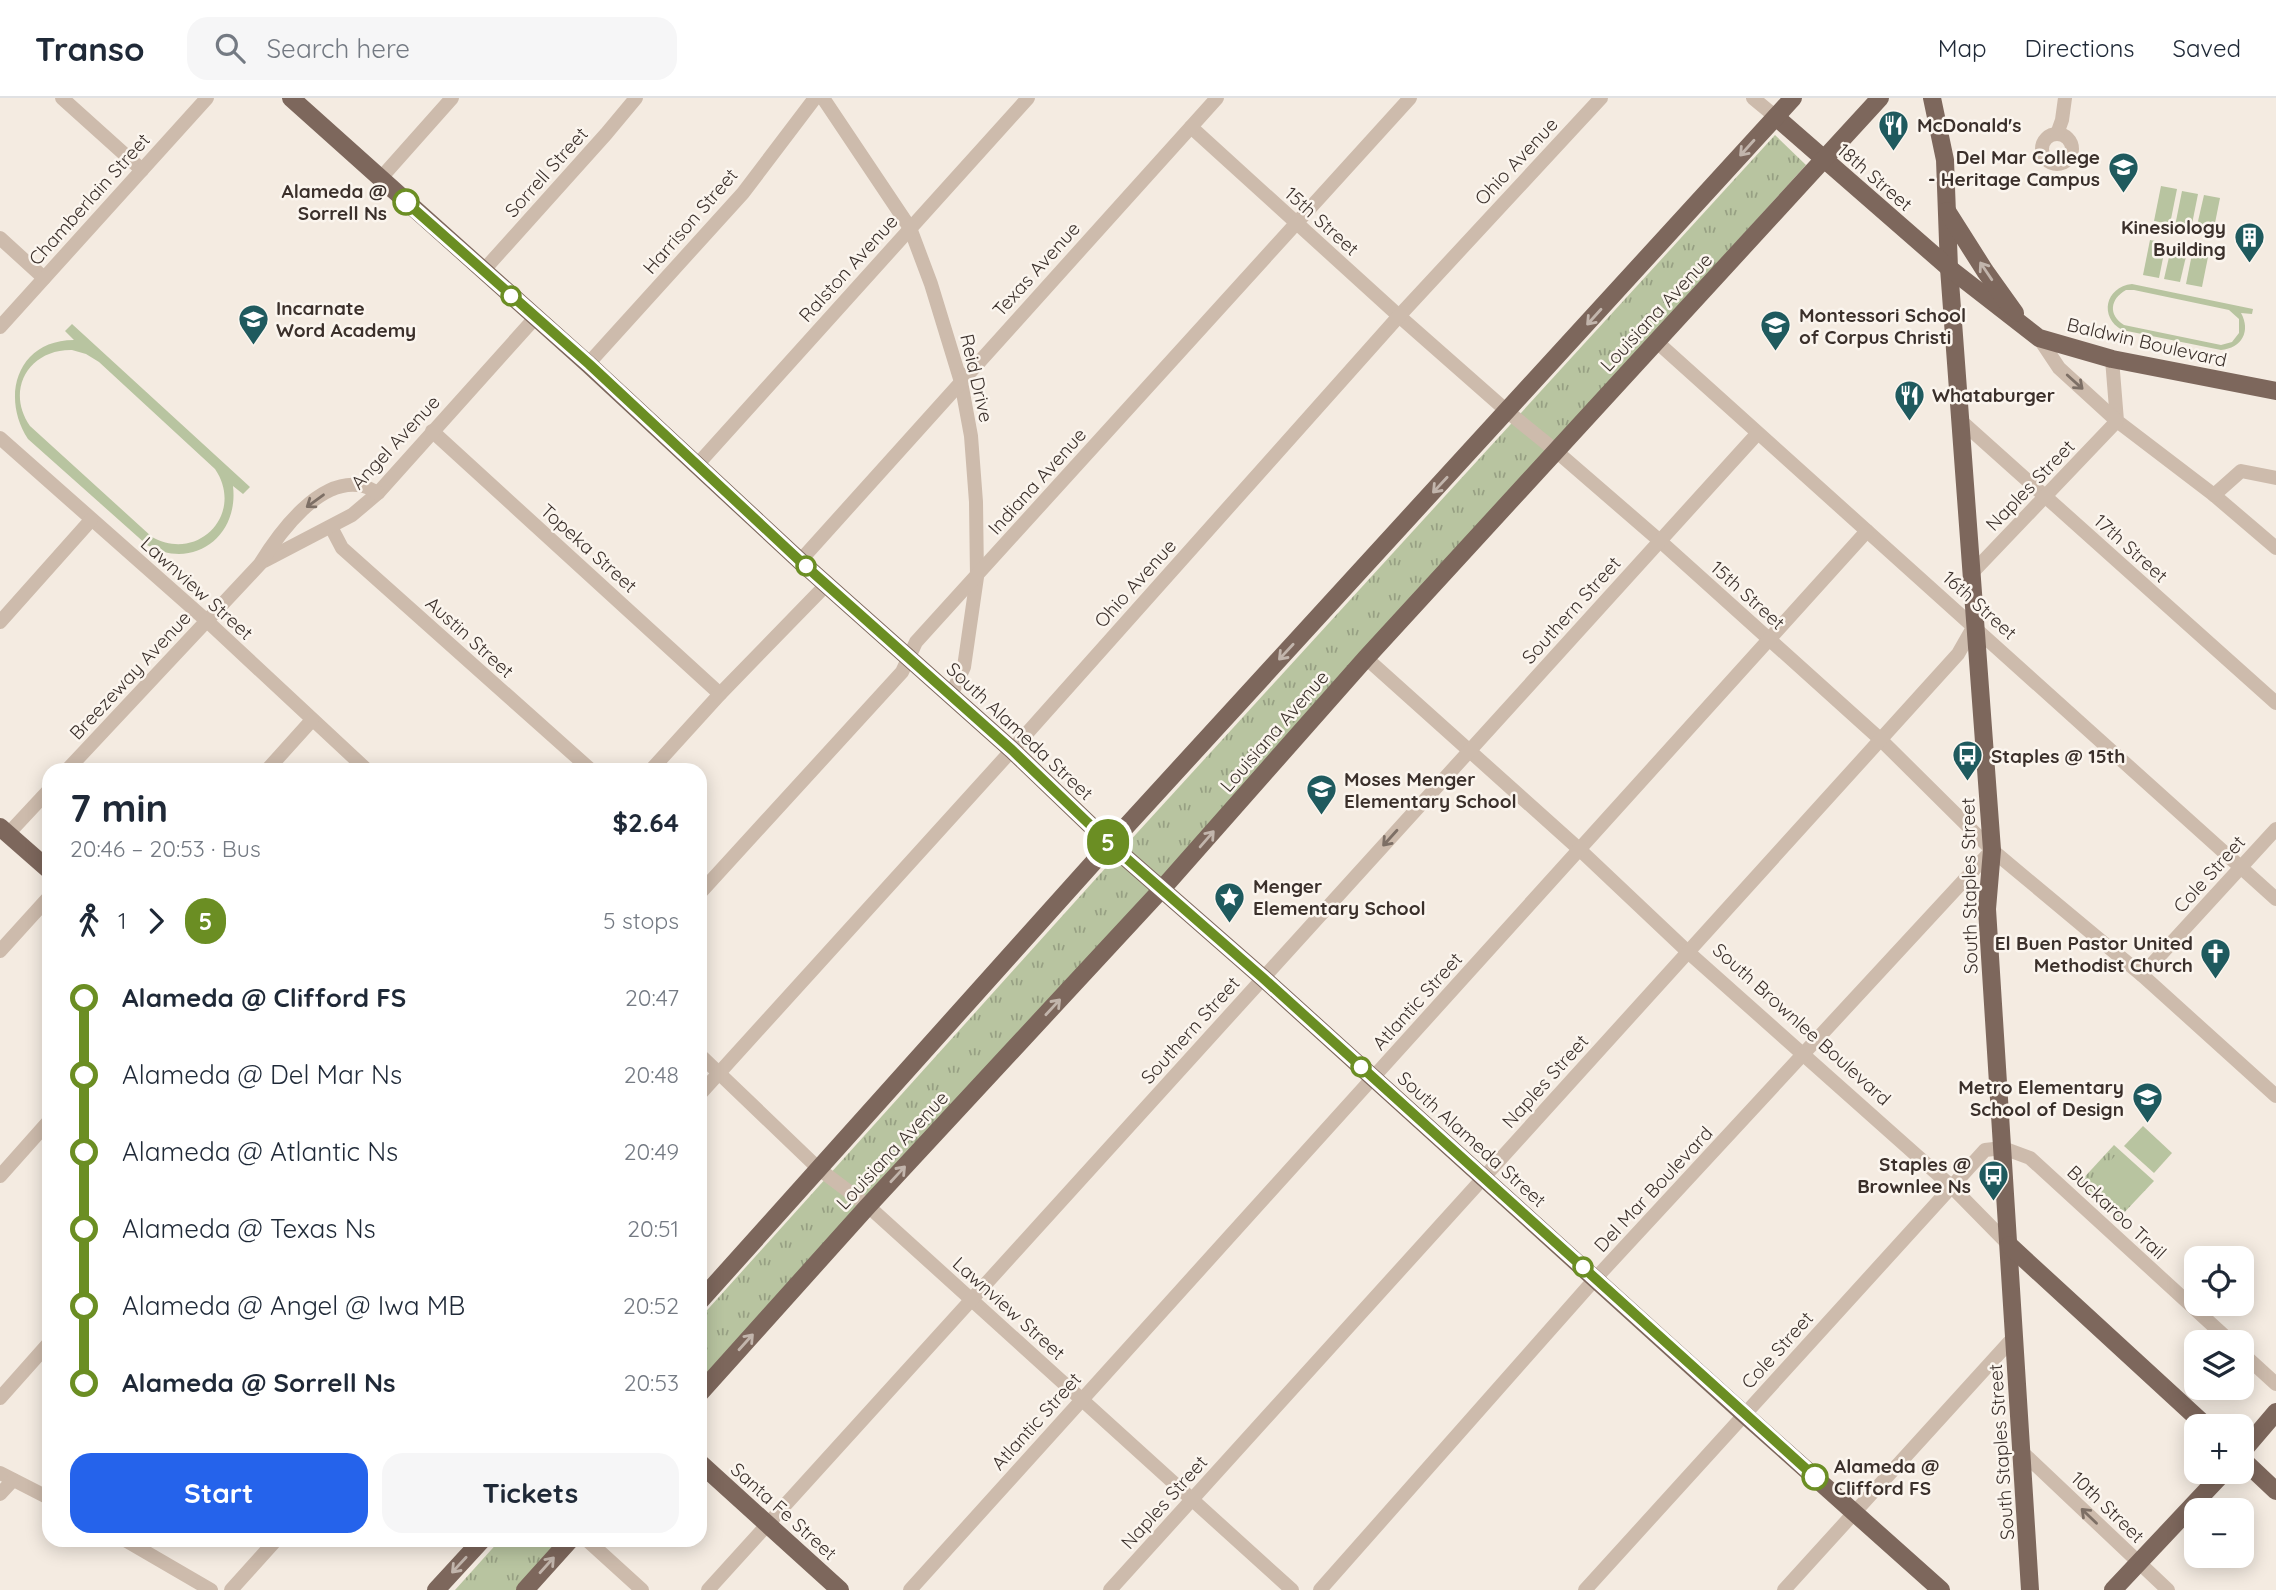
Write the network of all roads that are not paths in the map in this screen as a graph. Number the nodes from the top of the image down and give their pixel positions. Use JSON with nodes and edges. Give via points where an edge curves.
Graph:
{"nodes":[{"id":1,"x":62,"y":98,"type":"edge"},
{"id":2,"x":207,"y":98,"type":"edge"},
{"id":3,"x":292,"y":98,"type":"edge"},
{"id":4,"x":452,"y":98,"type":"edge"},
{"id":5,"x":636,"y":98,"type":"edge"},
{"id":6,"x":815,"y":98,"type":"edge"},
{"id":7,"x":822,"y":98,"type":"edge"},
{"id":8,"x":1028,"y":98,"type":"edge"},
{"id":9,"x":1217,"y":98,"type":"edge"},
{"id":10,"x":1410,"y":98,"type":"edge"},
{"id":11,"x":1601,"y":98,"type":"edge"},
{"id":12,"x":1753,"y":98,"type":"edge"},
{"id":13,"x":1793,"y":98,"type":"edge"},
{"id":14,"x":1880,"y":98,"type":"edge"},
{"id":15,"x":1932,"y":98,"type":"edge"},
{"id":16,"x":2065,"y":98,"type":"edge"},
{"id":17,"x":1776,"y":117,"type":"junction"},
{"id":18,"x":1191,"y":127,"type":"junction"},
{"id":19,"x":2057,"y":134,"type":"dead end"},
{"id":20,"x":1824,"y":160,"type":"junction"},
{"id":21,"x":142,"y":170,"type":"junction"},
{"id":22,"x":380,"y":179,"type":"junction"},
{"id":23,"x":1947,"y":211,"type":"junction"},
{"id":24,"x":1296,"y":223,"type":"junction"},
{"id":25,"x":910,"y":229,"type":"junction"},
{"id":26,"x":0,"y":238,"type":"edge"},
{"id":27,"x":1949,"y":268,"type":"junction"},
{"id":28,"x":483,"y":271,"type":"junction"},
{"id":29,"x":44,"y":278,"type":"junction"},
{"id":30,"x":1399,"y":316,"type":"junction"},
{"id":31,"x":535,"y":317,"type":"junction"},
{"id":32,"x":0,"y":327,"type":"edge"},
{"id":33,"x":2025,"y":327,"type":"junction"},
{"id":34,"x":2039,"y":338,"type":"junction"},
{"id":35,"x":1657,"y":342,"type":"junction"},
{"id":36,"x":2112,"y":359,"type":"junction"},
{"id":37,"x":589,"y":364,"type":"junction"},
{"id":38,"x":961,"y":382,"type":"junction"},
{"id":39,"x":2276,"y":391,"type":"edge"},
{"id":40,"x":1507,"y":412,"type":"junction"},
{"id":41,"x":2117,"y":421,"type":"junction"},
{"id":42,"x":1961,"y":422,"type":"junction"},
{"id":43,"x":432,"y":431,"type":"junction"},
{"id":44,"x":1757,"y":434,"type":"junction"},
{"id":45,"x":0,"y":438,"type":"edge"},
{"id":46,"x":1556,"y":451,"type":"junction"},
{"id":47,"x":697,"y":465,"type":"junction"},
{"id":48,"x":2276,"y":478,"type":"edge"},
{"id":49,"x":378,"y":493,"type":"junction"},
{"id":50,"x":2214,"y":495,"type":"junction"},
{"id":51,"x":2045,"y":497,"type":"junction"},
{"id":52,"x":92,"y":520,"type":"junction"},
{"id":53,"x":331,"y":527,"type":"junction"},
{"id":54,"x":1867,"y":531,"type":"junction"},
{"id":55,"x":1660,"y":541,"type":"junction"},
{"id":56,"x":2276,"y":548,"type":"edge"},
{"id":57,"x":800,"y":561,"type":"junction"},
{"id":58,"x":260,"y":564,"type":"junction"},
{"id":59,"x":1970,"y":575,"type":"junction"},
{"id":60,"x":977,"y":577,"type":"junction"},
{"id":61,"x":827,"y":584,"type":"junction"},
{"id":62,"x":206,"y":621,"type":"junction"},
{"id":63,"x":0,"y":622,"type":"edge"},
{"id":64,"x":1974,"y":626,"type":"junction"},
{"id":65,"x":1769,"y":640,"type":"junction"},
{"id":66,"x":909,"y":657,"type":"junction"},
{"id":67,"x":1366,"y":659,"type":"junction"},
{"id":68,"x":720,"y":694,"type":"junction"},
{"id":69,"x":951,"y":695,"type":"junction"},
{"id":70,"x":2276,"y":703,"type":"edge"},
{"id":71,"x":312,"y":720,"type":"junction"},
{"id":72,"x":1880,"y":739,"type":"junction"},
{"id":73,"x":1012,"y":750,"type":"junction"},
{"id":74,"x":1469,"y":752,"type":"junction"},
{"id":75,"x":74,"y":763,"type":"edge"},
{"id":76,"x":273,"y":763,"type":"edge"},
{"id":77,"x":359,"y":763,"type":"edge"},
{"id":78,"x":583,"y":763,"type":"edge"},
{"id":79,"x":657,"y":763,"type":"edge"},
{"id":80,"x":42,"y":796,"type":"edge"},
{"id":81,"x":2276,"y":829,"type":"edge"},
{"id":82,"x":4,"y":831,"type":"edge"},
{"id":83,"x":1110,"y":844,"type":"junction"},
{"id":84,"x":1579,"y":849,"type":"junction"},
{"id":85,"x":1992,"y":850,"type":"junction"},
{"id":86,"x":42,"y":864,"type":"edge"},
{"id":87,"x":2241,"y":867,"type":"junction"},
{"id":88,"x":707,"y":885,"type":"edge"},
{"id":89,"x":1163,"y":890,"type":"junction"},
{"id":90,"x":2276,"y":899,"type":"edge"},
{"id":91,"x":42,"y":905,"type":"edge"},
{"id":92,"x":0,"y":951,"type":"edge"},
{"id":93,"x":1688,"y":952,"type":"junction"},
{"id":94,"x":2142,"y":975,"type":"junction"},
{"id":95,"x":1263,"y":978,"type":"junction"},
{"id":96,"x":1805,"y":1055,"type":"junction"},
{"id":97,"x":707,"y":1061,"type":"edge"},
{"id":98,"x":720,"y":1072,"type":"junction"},
{"id":99,"x":1373,"y":1078,"type":"junction"},
{"id":100,"x":707,"y":1086,"type":"edge"},
{"id":101,"x":2276,"y":1096,"type":"edge"},
{"id":102,"x":42,"y":1129,"type":"edge"},
{"id":103,"x":2003,"y":1148,"type":"junction"},
{"id":104,"x":819,"y":1169,"type":"junction"},
{"id":105,"x":0,"y":1176,"type":"edge"},
{"id":106,"x":1483,"y":1178,"type":"junction"},
{"id":107,"x":1951,"y":1186,"type":"junction"},
{"id":108,"x":868,"y":1206,"type":"junction"},
{"id":109,"x":2009,"y":1245,"type":"junction"},
{"id":110,"x":1595,"y":1279,"type":"junction"},
{"id":111,"x":707,"y":1293,"type":"edge"},
{"id":112,"x":971,"y":1300,"type":"junction"},
{"id":113,"x":2218,"y":1330,"type":"edge"},
{"id":114,"x":2014,"y":1337,"type":"junction"},
{"id":115,"x":42,"y":1351,"type":"edge"},
{"id":116,"x":2254,"y":1364,"type":"edge"},
{"id":117,"x":2276,"y":1384,"type":"edge"},
{"id":118,"x":707,"y":1385,"type":"edge"},
{"id":119,"x":0,"y":1398,"type":"edge"},
{"id":120,"x":1082,"y":1400,"type":"junction"},
{"id":121,"x":2276,"y":1412,"type":"edge"},
{"id":122,"x":2193,"y":1414,"type":"edge"},
{"id":123,"x":1745,"y":1415,"type":"junction"},
{"id":124,"x":2254,"y":1438,"type":"edge"},
{"id":125,"x":2022,"y":1452,"type":"junction"},
{"id":126,"x":707,"y":1469,"type":"edge"},
{"id":127,"x":2254,"y":1471,"type":"edge"},
{"id":128,"x":6,"y":1476,"type":"edge"},
{"id":129,"x":2213,"y":1484,"type":"edge"},
{"id":130,"x":2276,"y":1491,"type":"edge"},
{"id":131,"x":0,"y":1494,"type":"edge"},
{"id":132,"x":42,"y":1495,"type":"edge"},
{"id":133,"x":1192,"y":1500,"type":"junction"},
{"id":134,"x":1854,"y":1512,"type":"junction"},
{"id":135,"x":767,"y":1525,"type":"junction"},
{"id":136,"x":137,"y":1547,"type":"edge"},
{"id":137,"x":270,"y":1547,"type":"edge"},
{"id":138,"x":476,"y":1547,"type":"edge"},
{"id":139,"x":564,"y":1547,"type":"edge"},
{"id":140,"x":594,"y":1547,"type":"edge"},
{"id":141,"x":2138,"y":1563,"type":"junction"},
{"id":142,"x":211,"y":1590,"type":"edge"},
{"id":143,"x":231,"y":1590,"type":"edge"},
{"id":144,"x":436,"y":1590,"type":"edge"},
{"id":145,"x":525,"y":1590,"type":"edge"},
{"id":146,"x":642,"y":1590,"type":"edge"},
{"id":147,"x":708,"y":1590,"type":"edge"},
{"id":148,"x":839,"y":1590,"type":"edge"},
{"id":149,"x":910,"y":1590,"type":"edge"},
{"id":150,"x":1110,"y":1590,"type":"edge"},
{"id":151,"x":1292,"y":1590,"type":"edge"},
{"id":152,"x":1320,"y":1590,"type":"edge"},
{"id":153,"x":1585,"y":1590,"type":"edge"},
{"id":154,"x":1784,"y":1590,"type":"edge"},
{"id":155,"x":1941,"y":1590,"type":"edge"},
{"id":156,"x":2030,"y":1590,"type":"edge"},
{"id":157,"x":2113,"y":1590,"type":"edge"},
{"id":158,"x":2168,"y":1590,"type":"edge"}],
"edges":[{"from":1,"to":21,"type":"street"},
{"from":2,"to":21,"type":"street","name":"Chamberlain Street"},
{"from":3,"to":22,"type":"main road","name":"South Alameda Street"},
{"from":4,"to":22,"type":"street"},
{"from":5,"to":28,"type":"street","name":"Sorrell Street"},
{"from":6,"to":37,"type":"street","name":"Harrison Street","via":[[743,193]]},
{"from":7,"to":25,"type":"street","name":"Reid Drive"},
{"from":8,"to":25,"type":"street","name":"Ralston Avenue"},
{"from":9,"to":18,"type":"street","name":"Texas Avenue"},
{"from":10,"to":24,"type":"street","name":"Indiana Avenue"},
{"from":11,"to":30,"type":"street","name":"Ohio Avenue"},
{"from":12,"to":17,"type":"street"},
{"from":13,"to":17,"type":"main road"},
{"from":14,"to":20,"type":"main road","name":"Louisiana Avenue"},
{"from":15,"to":23,"type":"main road","name":"South Staples Street","via":[[1945,160]]},
{"from":16,"to":19,"type":"street"},
{"from":17,"to":20,"type":"main road","name":"18th Street"},
{"from":17,"to":40,"type":"main road","one_way":true},
{"from":18,"to":24,"type":"street","name":"15th Street"},
{"from":18,"to":38,"type":"street","name":"Texas Avenue"},
{"from":20,"to":27,"type":"main road","name":"18th Street"},
{"from":20,"to":35,"type":"main road","name":"Louisiana Avenue"},
{"from":21,"to":29,"type":"street","name":"Chamberlain Street"},
{"from":22,"to":28,"type":"main road","name":"South Alameda Street"},
{"from":23,"to":27,"type":"main road","name":"South Staples Street"},
{"from":33,"to":23,"type":"main road","one_way":true},
{"from":24,"to":30,"type":"street","name":"15th Street"},
{"from":24,"to":60,"type":"street","name":"Indiana Avenue"},
{"from":25,"to":38,"type":"street","name":"Reid Drive"},
{"from":25,"to":47,"type":"street","name":"Ralston Avenue"},
{"from":26,"to":29,"type":"street"},
{"from":27,"to":33,"type":"main road","name":"Baldwin Boulevard"},
{"from":27,"to":42,"type":"main road","name":"South Staples Street"},
{"from":28,"to":31,"type":"main road","name":"South Alameda Street"},
{"from":29,"to":32,"type":"street","name":"Chamberlain Street"},
{"from":30,"to":40,"type":"street","name":"15th Street"},
{"from":30,"to":73,"type":"street","name":"Ohio Avenue"},
{"from":31,"to":37,"type":"main road","name":"South Alameda Street"},
{"from":31,"to":43,"type":"street","name":"Angel Avenue"},
{"from":33,"to":34,"type":"main road","name":"Baldwin Boulevard"},
{"from":34,"to":36,"type":"main road","name":"Baldwin Boulevard"},
{"from":34,"to":41,"type":"street","one_way":true,"via":[[2059,368]]},
{"from":35,"to":44,"type":"street","name":"16th Street"},
{"from":35,"to":46,"type":"main road","name":"Louisiana Avenue"},
{"from":36,"to":39,"type":"main road","name":"Baldwin Boulevard"},
{"from":36,"to":41,"type":"street"},
{"from":37,"to":47,"type":"main road","name":"South Alameda Street"},
{"from":38,"to":57,"type":"street","name":"Texas Avenue"},
{"from":38,"to":60,"type":"street","name":"Reid Drive","via":[[971,436]]},
{"from":40,"to":46,"type":"street","name":"15th Street"},
{"from":40,"to":83,"type":"main road","one_way":true},
{"from":41,"to":50,"type":"street"},
{"from":41,"to":51,"type":"street","name":"Naples Street"},
{"from":42,"to":51,"type":"street","name":"17th Street"},
{"from":42,"to":59,"type":"main road","name":"South Staples Street"},
{"from":43,"to":49,"type":"street","name":"Angel Avenue"},
{"from":43,"to":68,"type":"street","name":"Topeka Street"},
{"from":44,"to":54,"type":"street","name":"16th Street"},
{"from":44,"to":55,"type":"street","name":"Southern Street"},
{"from":45,"to":52,"type":"street","name":"Lawnview Street"},
{"from":46,"to":55,"type":"street","name":"15th Street"},
{"from":46,"to":67,"type":"main road","name":"Louisiana Avenue"},
{"from":47,"to":57,"type":"main road","name":"South Alameda Street"},
{"from":48,"to":50,"type":"street","via":[[2241,471]]},
{"from":49,"to":53,"type":"street","name":"Angel Avenue"},
{"from":49,"to":58,"type":"street","name":"Breezeway Avenue","one_way":true,"via":[[351,485],[321,496],[276,537]]},
{"from":50,"to":56,"type":"street"},
{"from":51,"to":59,"type":"street","name":"Naples Street"},
{"from":51,"to":70,"type":"street","name":"17th Street"},
{"from":52,"to":62,"type":"street","name":"Lawnview Street"},
{"from":52,"to":63,"type":"street"},
{"from":53,"to":58,"type":"street","name":"Angel Avenue"},
{"from":53,"to":78,"type":"street","name":"Austin Street","via":[[342,548]]},
{"from":54,"to":64,"type":"street","name":"16th Street"},
{"from":54,"to":65,"type":"street","name":"Atlantic Street"},
{"from":55,"to":65,"type":"street","name":"15th Street"},
{"from":55,"to":74,"type":"street","name":"Southern Street"},
{"from":57,"to":61,"type":"main road","name":"South Alameda Street"},
{"from":58,"to":62,"type":"street","name":"Breezeway Avenue"},
{"from":59,"to":64,"type":"main road","name":"South Staples Street"},
{"from":60,"to":66,"type":"street","name":"Indiana Avenue","via":[[916,642]]},
{"from":60,"to":69,"type":"street","name":"Reid Drive","via":[[964,667]]},
{"from":61,"to":66,"type":"main road","name":"South Alameda Street"},
{"from":61,"to":68,"type":"street"},
{"from":62,"to":71,"type":"street","name":"Lawnview Street"},
{"from":62,"to":75,"type":"street","name":"Breezeway Avenue"},
{"from":64,"to":72,"type":"street","name":"Naples Street","via":[[1958,654]]},
{"from":64,"to":85,"type":"main road","name":"South Staples Street"},
{"from":64,"to":87,"type":"street","name":"16th Street"},
{"from":65,"to":72,"type":"street","name":"15th Street"},
{"from":65,"to":84,"type":"street","name":"Atlantic Street"},
{"from":66,"to":69,"type":"main road","name":"South Alameda Street"},
{"from":66,"to":88,"type":"street","name":"Indiana Avenue","via":[[902,672]]},
{"from":67,"to":74,"type":"street","name":"South Brownlee Boulevard"},
{"from":89,"to":67,"type":"main road","name":"Louisiana Avenue","one_way":true},
{"from":68,"to":79,"type":"street"},
{"from":69,"to":73,"type":"main road","name":"South Alameda Street"},
{"from":71,"to":76,"type":"street"},
{"from":71,"to":77,"type":"street","name":"Lawnview Street"},
{"from":72,"to":85,"type":"street","name":"15th Street"},
{"from":72,"to":93,"type":"street","name":"Naples Street"},
{"from":73,"to":83,"type":"main road","name":"South Alameda Street"},
{"from":73,"to":98,"type":"street","name":"Ohio Avenue"},
{"from":74,"to":84,"type":"street","name":"South Brownlee Boulevard"},
{"from":74,"to":95,"type":"street","name":"Southern Street","one_way":true},
{"from":80,"to":82,"type":"street"},
{"from":81,"to":87,"type":"street","name":"Cole Street"},
{"from":82,"to":86,"type":"main road"},
{"from":83,"to":89,"type":"main road","name":"South Alameda Street"},
{"from":83,"to":104,"type":"main road"},
{"from":84,"to":93,"type":"street","name":"South Brownlee Boulevard"},
{"from":84,"to":99,"type":"street","name":"Atlantic Street"},
{"from":85,"to":94,"type":"street","name":"15th Street"},
{"from":85,"to":96,"type":"street","name":"Del Mar Boulevard"},
{"from":85,"to":103,"type":"main road","name":"South Staples Street","via":[[1987,909]]},
{"from":87,"to":90,"type":"street","name":"16th Street"},
{"from":87,"to":94,"type":"street","name":"Cole Street"},
{"from":89,"to":95,"type":"main road","name":"South Alameda Street"},
{"from":108,"to":89,"type":"main road","name":"Louisiana Avenue","one_way":true},
{"from":91,"to":92,"type":"street"},
{"from":93,"to":96,"type":"street","name":"South Brownlee Boulevard"},
{"from":93,"to":106,"type":"street","name":"Naples Street"},
{"from":94,"to":101,"type":"street","name":"15th Street"},
{"from":95,"to":99,"type":"main road","name":"South Alameda Street"},
{"from":95,"to":112,"type":"street","name":"Southern Street"},
{"from":96,"to":107,"type":"street","name":"South Brownlee Boulevard"},
{"from":96,"to":110,"type":"street","name":"Del Mar Boulevard"},
{"from":97,"to":98,"type":"street","name":"Lawnview Street"},
{"from":98,"to":100,"type":"street","name":"Ohio Avenue"},
{"from":98,"to":104,"type":"street","name":"Lawnview Street"},
{"from":99,"to":106,"type":"main road","name":"South Alameda Street"},
{"from":99,"to":120,"type":"street","name":"Atlantic Street"},
{"from":102,"to":105,"type":"street"},
{"from":103,"to":107,"type":"street","name":"Cole Street","via":[[1985,1150]]},
{"from":103,"to":109,"type":"main road","name":"South Staples Street"},
{"from":103,"to":113,"type":"street","name":"Buckaroo Trail","via":[[2029,1158]]},
{"from":104,"to":108,"type":"street","name":"Lawnview Street"},
{"from":104,"to":111,"type":"main road"},
{"from":106,"to":110,"type":"main road","name":"South Alameda Street"},
{"from":106,"to":133,"type":"street","name":"Naples Street"},
{"from":107,"to":109,"type":"street","name":"South Brownlee Boulevard"},
{"from":107,"to":123,"type":"street","name":"Cole Street"},
{"from":108,"to":112,"type":"street","name":"Lawnview Street"},
{"from":118,"to":108,"type":"main road","name":"Louisiana Avenue","one_way":true},
{"from":109,"to":114,"type":"main road","name":"South Staples Street"},
{"from":109,"to":122,"type":"main road","name":"South Brownlee Boulevard"},
{"from":110,"to":123,"type":"main road","name":"South Alameda Street"},
{"from":110,"to":152,"type":"street","name":"Del Mar Boulevard"},
{"from":112,"to":120,"type":"street","name":"Lawnview Street"},
{"from":112,"to":135,"type":"street","name":"Southern Street"},
{"from":114,"to":125,"type":"main road","name":"South Staples Street"},
{"from":114,"to":134,"type":"street"},
{"from":115,"to":119,"type":"street"},
{"from":116,"to":117,"type":"street"},
{"from":120,"to":133,"type":"street","name":"Lawnview Street"},
{"from":120,"to":149,"type":"street","name":"Atlantic Street"},
{"from":121,"to":124,"type":"main road"},
{"from":123,"to":134,"type":"main road","name":"South Alameda Street"},
{"from":123,"to":153,"type":"street","name":"Cole Street"},
{"from":141,"to":125,"type":"street","name":"10th Street","one_way":true},
{"from":125,"to":156,"type":"main road","name":"South Staples Street"},
{"from":126,"to":135,"type":"main road","name":"Santa Fe Street"},
{"from":127,"to":130,"type":"main road"},
{"from":128,"to":131,"type":"street"},
{"from":128,"to":132,"type":"street"},
{"from":129,"to":141,"type":"main road"},
{"from":133,"to":150,"type":"street","name":"Naples Street"},
{"from":133,"to":151,"type":"street","name":"Lawnview Street"},
{"from":134,"to":154,"type":"street"},
{"from":134,"to":155,"type":"main road","name":"South Alameda Street"},
{"from":135,"to":147,"type":"street","name":"Southern Street"},
{"from":135,"to":148,"type":"main road","name":"Santa Fe Street"},
{"from":136,"to":142,"type":"street"},
{"from":137,"to":143,"type":"street"},
{"from":138,"to":144,"type":"main road","one_way":true},
{"from":145,"to":139,"type":"main road","one_way":true},
{"from":140,"to":146,"type":"street"},
{"from":141,"to":157,"type":"main road"},
{"from":141,"to":158,"type":"street","name":"10th Street"}]}
